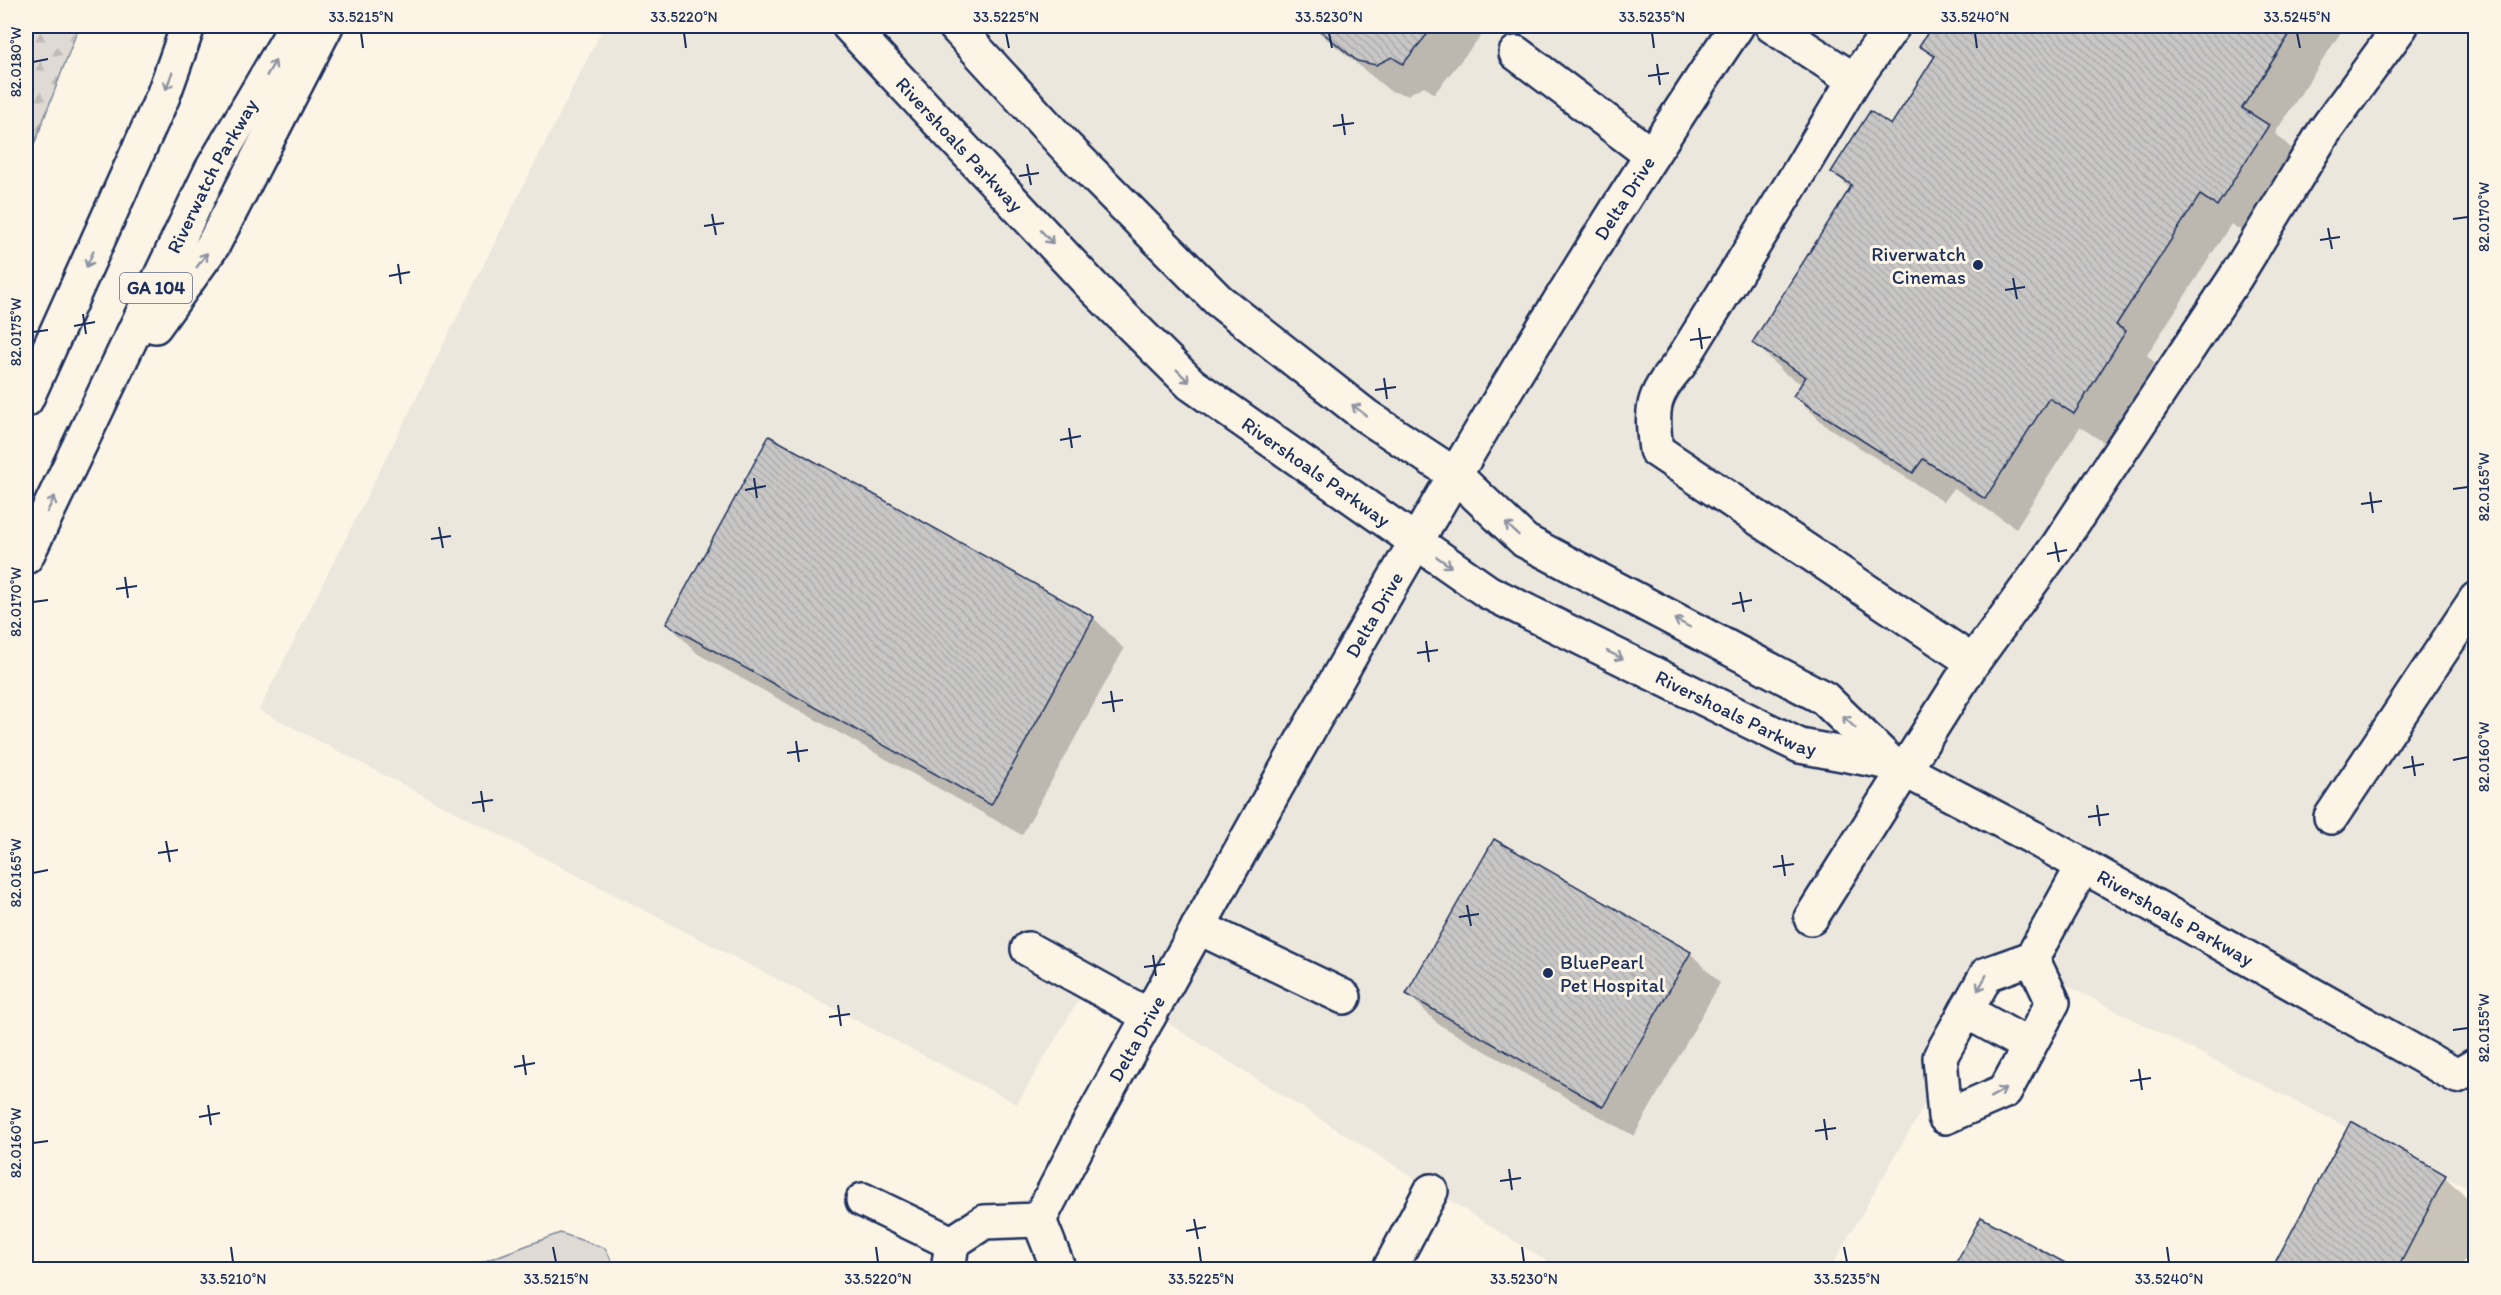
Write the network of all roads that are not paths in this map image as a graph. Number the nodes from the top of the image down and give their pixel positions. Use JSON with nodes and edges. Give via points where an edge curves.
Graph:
{"nodes":[{"id":1,"x":188,"y":26,"type":"edge"},
{"id":2,"x":296,"y":26,"type":"edge"},
{"id":3,"x":326,"y":26,"type":"edge"},
{"id":4,"x":849,"y":26,"type":"edge"},
{"id":5,"x":955,"y":26,"type":"edge"},
{"id":6,"x":1737,"y":26,"type":"edge"},
{"id":7,"x":1772,"y":26,"type":"edge"},
{"id":8,"x":1893,"y":26,"type":"edge"},
{"id":9,"x":2401,"y":26,"type":"edge"},
{"id":10,"x":1516,"y":53,"type":"dead end"},
{"id":11,"x":1854,"y":80,"type":"junction"},
{"id":12,"x":1650,"y":154,"type":"junction"},
{"id":13,"x":106,"y":393,"type":"junction"},
{"id":14,"x":26,"y":400,"type":"edge"},
{"id":15,"x":1454,"y":474,"type":"junction"},
{"id":16,"x":1415,"y":541,"type":"junction"},
{"id":17,"x":26,"y":557,"type":"edge"},
{"id":18,"x":2475,"y":600,"type":"edge"},
{"id":19,"x":1973,"y":662,"type":"junction"},
{"id":20,"x":1898,"y":767,"type":"junction"},
{"id":21,"x":2331,"y":817,"type":"dead end"},
{"id":22,"x":2083,"y":866,"type":"junction"},
{"id":23,"x":1811,"y":918,"type":"dead end"},
{"id":24,"x":1198,"y":927,"type":"junction"},
{"id":25,"x":1028,"y":949,"type":"dead end"},
{"id":26,"x":2032,"y":958,"type":"junction"},
{"id":27,"x":1344,"y":997,"type":"dead end"},
{"id":28,"x":1966,"y":1011,"type":"junction"},
{"id":29,"x":1149,"y":1016,"type":"junction"},
{"id":30,"x":2029,"y":1046,"type":"junction"},
{"id":31,"x":2466,"y":1071,"type":"edge"},
{"id":32,"x":1431,"y":1191,"type":"dead end"},
{"id":33,"x":863,"y":1200,"type":"dead end"},
{"id":34,"x":1039,"y":1220,"type":"junction"},
{"id":35,"x":950,"y":1256,"type":"edge"},
{"id":36,"x":1059,"y":1269,"type":"edge"},
{"id":37,"x":1389,"y":1269,"type":"edge"}],
"edges":[{"from":1,"to":14,"type":"street","one_way":true,"via":[[163,96]]},
{"from":13,"to":2,"type":"street","name":"Riverwatch Parkway","number":"GA 104","one_way":true,"via":[[212,169]]},
{"from":13,"to":3,"type":"street","one_way":true,"via":[[213,245]]},
{"from":4,"to":16,"type":"street","name":"Rivershoals Parkway","one_way":true,"via":[[1093,287],[1191,384]]},
{"from":15,"to":5,"type":"street","name":"Rivershoals Parkway","one_way":true,"via":[[1366,416],[1218,300],[1067,148]]},
{"from":6,"to":12,"type":"street","name":"Delta Drive"},
{"from":7,"to":11,"type":"street"},
{"from":8,"to":11,"type":"street"},
{"from":9,"to":19,"type":"street","via":[[2324,132],[2235,278],[2063,537]]},
{"from":10,"to":12,"type":"street"},
{"from":11,"to":19,"type":"street","via":[[1686,355],[1662,384],[1652,416],[1656,450]]},
{"from":12,"to":15,"type":"street","name":"Delta Drive"},
{"from":17,"to":13,"type":"street","name":"Riverwatch Parkway","number":"GA 104","one_way":true},
{"from":15,"to":16,"type":"street","name":"Delta Drive"},
{"from":20,"to":15,"type":"street","name":"Rivershoals Parkway","one_way":true,"via":[[1824,698],[1525,541]]},
{"from":16,"to":20,"type":"street","name":"Rivershoals Parkway","one_way":true,"via":[[1488,592],[1800,746]]},
{"from":16,"to":24,"type":"street","name":"Delta Drive"},
{"from":18,"to":21,"type":"street"},
{"from":19,"to":20,"type":"street"},
{"from":20,"to":22,"type":"street","name":"Rivershoals Parkway"},
{"from":20,"to":23,"type":"street"},
{"from":22,"to":26,"type":"street"},
{"from":22,"to":31,"type":"street","name":"Rivershoals Parkway"},
{"from":24,"to":27,"type":"street"},
{"from":24,"to":29,"type":"street","name":"Delta Drive"},
{"from":25,"to":29,"type":"street"},
{"from":26,"to":28,"type":"street","one_way":true,"via":[[1987,974]]},
{"from":26,"to":30,"type":"street","via":[[2053,1002]]},
{"from":28,"to":30,"type":"street"},
{"from":28,"to":30,"type":"street","one_way":true,"via":[[1940,1057],[1945,1118],[2005,1091]]},
{"from":29,"to":34,"type":"street","name":"Delta Drive"},
{"from":32,"to":37,"type":"street"},
{"from":33,"to":35,"type":"street"},
{"from":34,"to":35,"type":"street","via":[[984,1221]]},
{"from":34,"to":36,"type":"street"}]}
